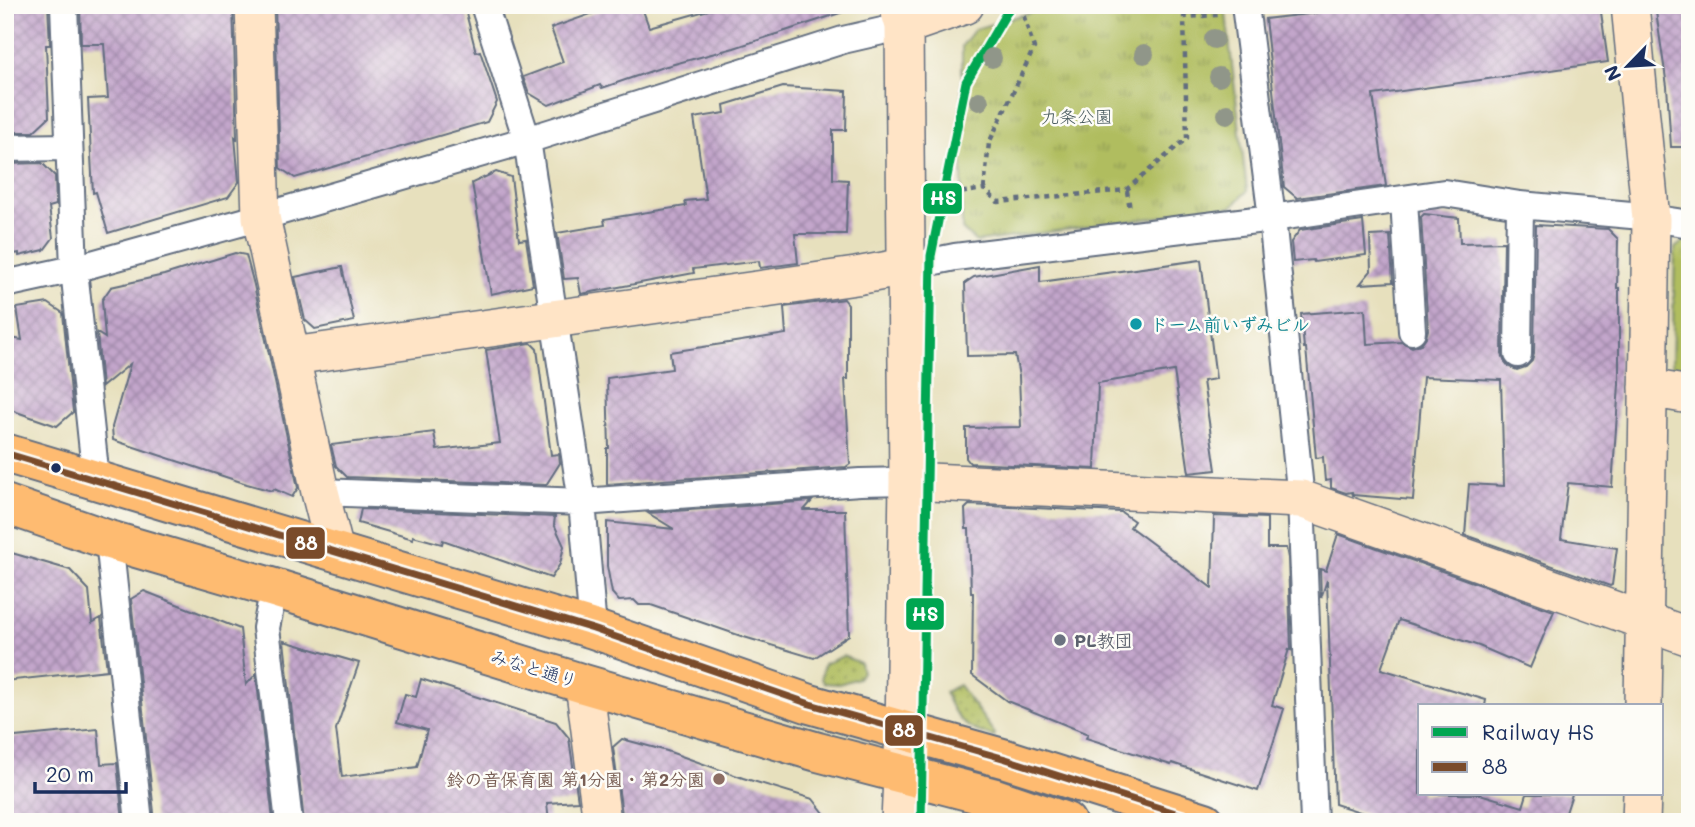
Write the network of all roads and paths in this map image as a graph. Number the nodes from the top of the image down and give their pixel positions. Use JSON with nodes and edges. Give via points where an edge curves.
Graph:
{"nodes":[{"id":1,"x":64,"y":5,"type":"edge"},
{"id":2,"x":254,"y":5,"type":"edge"},
{"id":3,"x":484,"y":5,"type":"edge"},
{"id":4,"x":965,"y":5,"type":"edge"},
{"id":5,"x":1630,"y":5,"type":"edge"},
{"id":6,"x":1246,"y":9,"type":"edge"},
{"id":7,"x":1022,"y":11,"type":"dead end"},
{"id":8,"x":901,"y":16,"type":"edge"},
{"id":9,"x":527,"y":140,"type":"junction"},
{"id":10,"x":5,"y":148,"type":"edge"},
{"id":11,"x":68,"y":148,"type":"junction"},
{"id":12,"x":984,"y":190,"type":"junction"},
{"id":13,"x":952,"y":194,"type":"dead end"},
{"id":14,"x":1404,"y":200,"type":"junction"},
{"id":15,"x":1520,"y":205,"type":"junction"},
{"id":16,"x":261,"y":217,"type":"junction"},
{"id":17,"x":1272,"y":218,"type":"junction"},
{"id":18,"x":1651,"y":219,"type":"junction"},
{"id":19,"x":1690,"y":224,"type":"edge"},
{"id":20,"x":906,"y":267,"type":"junction"},
{"id":21,"x":74,"y":270,"type":"junction"},
{"id":22,"x":5,"y":284,"type":"edge"},
{"id":23,"x":554,"y":317,"type":"junction"},
{"id":24,"x":1412,"y":331,"type":"dead end"},
{"id":25,"x":1518,"y":354,"type":"dead end"},
{"id":26,"x":292,"y":356,"type":"junction"},
{"id":27,"x":1648,"y":388,"type":"junction"},
{"id":28,"x":1690,"y":395,"type":"edge"},
{"id":29,"x":5,"y":453,"type":"edge"},
{"id":30,"x":96,"y":480,"type":"junction"},
{"id":31,"x":908,"y":481,"type":"junction"},
{"id":32,"x":320,"y":492,"type":"junction"},
{"id":33,"x":1301,"y":499,"type":"junction"},
{"id":34,"x":582,"y":502,"type":"junction"},
{"id":35,"x":5,"y":504,"type":"edge"},
{"id":36,"x":108,"y":540,"type":"junction"},
{"id":37,"x":335,"y":551,"type":"junction"},
{"id":38,"x":274,"y":588,"type":"junction"},
{"id":39,"x":1643,"y":621,"type":"junction"},
{"id":40,"x":593,"y":629,"type":"junction"},
{"id":41,"x":1690,"y":637,"type":"edge"},
{"id":42,"x":584,"y":684,"type":"junction"},
{"id":43,"x":1643,"y":704,"type":"edge"},
{"id":44,"x":904,"y":732,"type":"junction"},
{"id":45,"x":902,"y":774,"type":"junction"},
{"id":46,"x":1642,"y":796,"type":"edge"},
{"id":47,"x":139,"y":822,"type":"edge"},
{"id":48,"x":289,"y":822,"type":"edge"},
{"id":49,"x":602,"y":822,"type":"edge"},
{"id":50,"x":900,"y":822,"type":"edge"},
{"id":51,"x":1066,"y":822,"type":"edge"},
{"id":52,"x":1205,"y":822,"type":"edge"},
{"id":53,"x":1314,"y":822,"type":"edge"},
{"id":54,"x":1641,"y":822,"type":"edge"}],
"edges":[{"from":1,"to":11,"type":"street"},
{"from":2,"to":16,"type":"street"},
{"from":3,"to":9,"type":"street"},
{"from":4,"to":8,"type":"street"},
{"from":5,"to":18,"type":"street"},
{"from":6,"to":12,"type":"path","via":[[1184,17],[1187,138],[1126,190],[998,202]]},
{"from":6,"to":17,"type":"street"},
{"from":7,"to":12,"type":"path","via":[[1034,48],[989,143]]},
{"from":8,"to":9,"type":"street","via":[[843,40]]},
{"from":8,"to":20,"type":"street"},
{"from":9,"to":16,"type":"street"},
{"from":9,"to":23,"type":"street"},
{"from":10,"to":11,"type":"street"},
{"from":11,"to":21,"type":"street"},
{"from":12,"to":13,"type":"path"},
{"from":14,"to":15,"type":"street","via":[[1444,193]]},
{"from":14,"to":17,"type":"street"},
{"from":14,"to":24,"type":"street"},
{"from":15,"to":18,"type":"street"},
{"from":15,"to":25,"type":"street"},
{"from":16,"to":21,"type":"street"},
{"from":16,"to":26,"type":"street"},
{"from":17,"to":20,"type":"street"},
{"from":17,"to":33,"type":"street"},
{"from":18,"to":19,"type":"street"},
{"from":18,"to":27,"type":"street"},
{"from":20,"to":23,"type":"street"},
{"from":20,"to":31,"type":"street"},
{"from":21,"to":22,"type":"street"},
{"from":21,"to":30,"type":"street"},
{"from":23,"to":26,"type":"street"},
{"from":23,"to":34,"type":"street"},
{"from":26,"to":32,"type":"street"},
{"from":27,"to":28,"type":"street"},
{"from":27,"to":39,"type":"street"},
{"from":29,"to":30,"type":"highway"},
{"from":30,"to":37,"type":"highway"},
{"from":31,"to":33,"type":"street"},
{"from":31,"to":34,"type":"street"},
{"from":31,"to":44,"type":"street"},
{"from":32,"to":34,"type":"street"},
{"from":32,"to":37,"type":"street"},
{"from":33,"to":39,"type":"street"},
{"from":33,"to":53,"type":"street"},
{"from":34,"to":40,"type":"street"},
{"from":35,"to":36,"type":"highway","name":"みなと通り"},
{"from":36,"to":38,"type":"highway","name":"みなと通り"},
{"from":36,"to":47,"type":"street"},
{"from":37,"to":40,"type":"highway"},
{"from":38,"to":42,"type":"highway","name":"みなと通り"},
{"from":38,"to":48,"type":"street","via":[[266,628]]},
{"from":39,"to":41,"type":"street"},
{"from":39,"to":43,"type":"street"},
{"from":40,"to":44,"type":"highway"},
{"from":42,"to":45,"type":"highway","name":"みなと通り"},
{"from":42,"to":49,"type":"street"},
{"from":44,"to":45,"type":"street"},
{"from":44,"to":52,"type":"highway"},
{"from":45,"to":50,"type":"street"},
{"from":45,"to":51,"type":"highway","name":"みなと通り"},
{"from":46,"to":54,"type":"street"}]}
